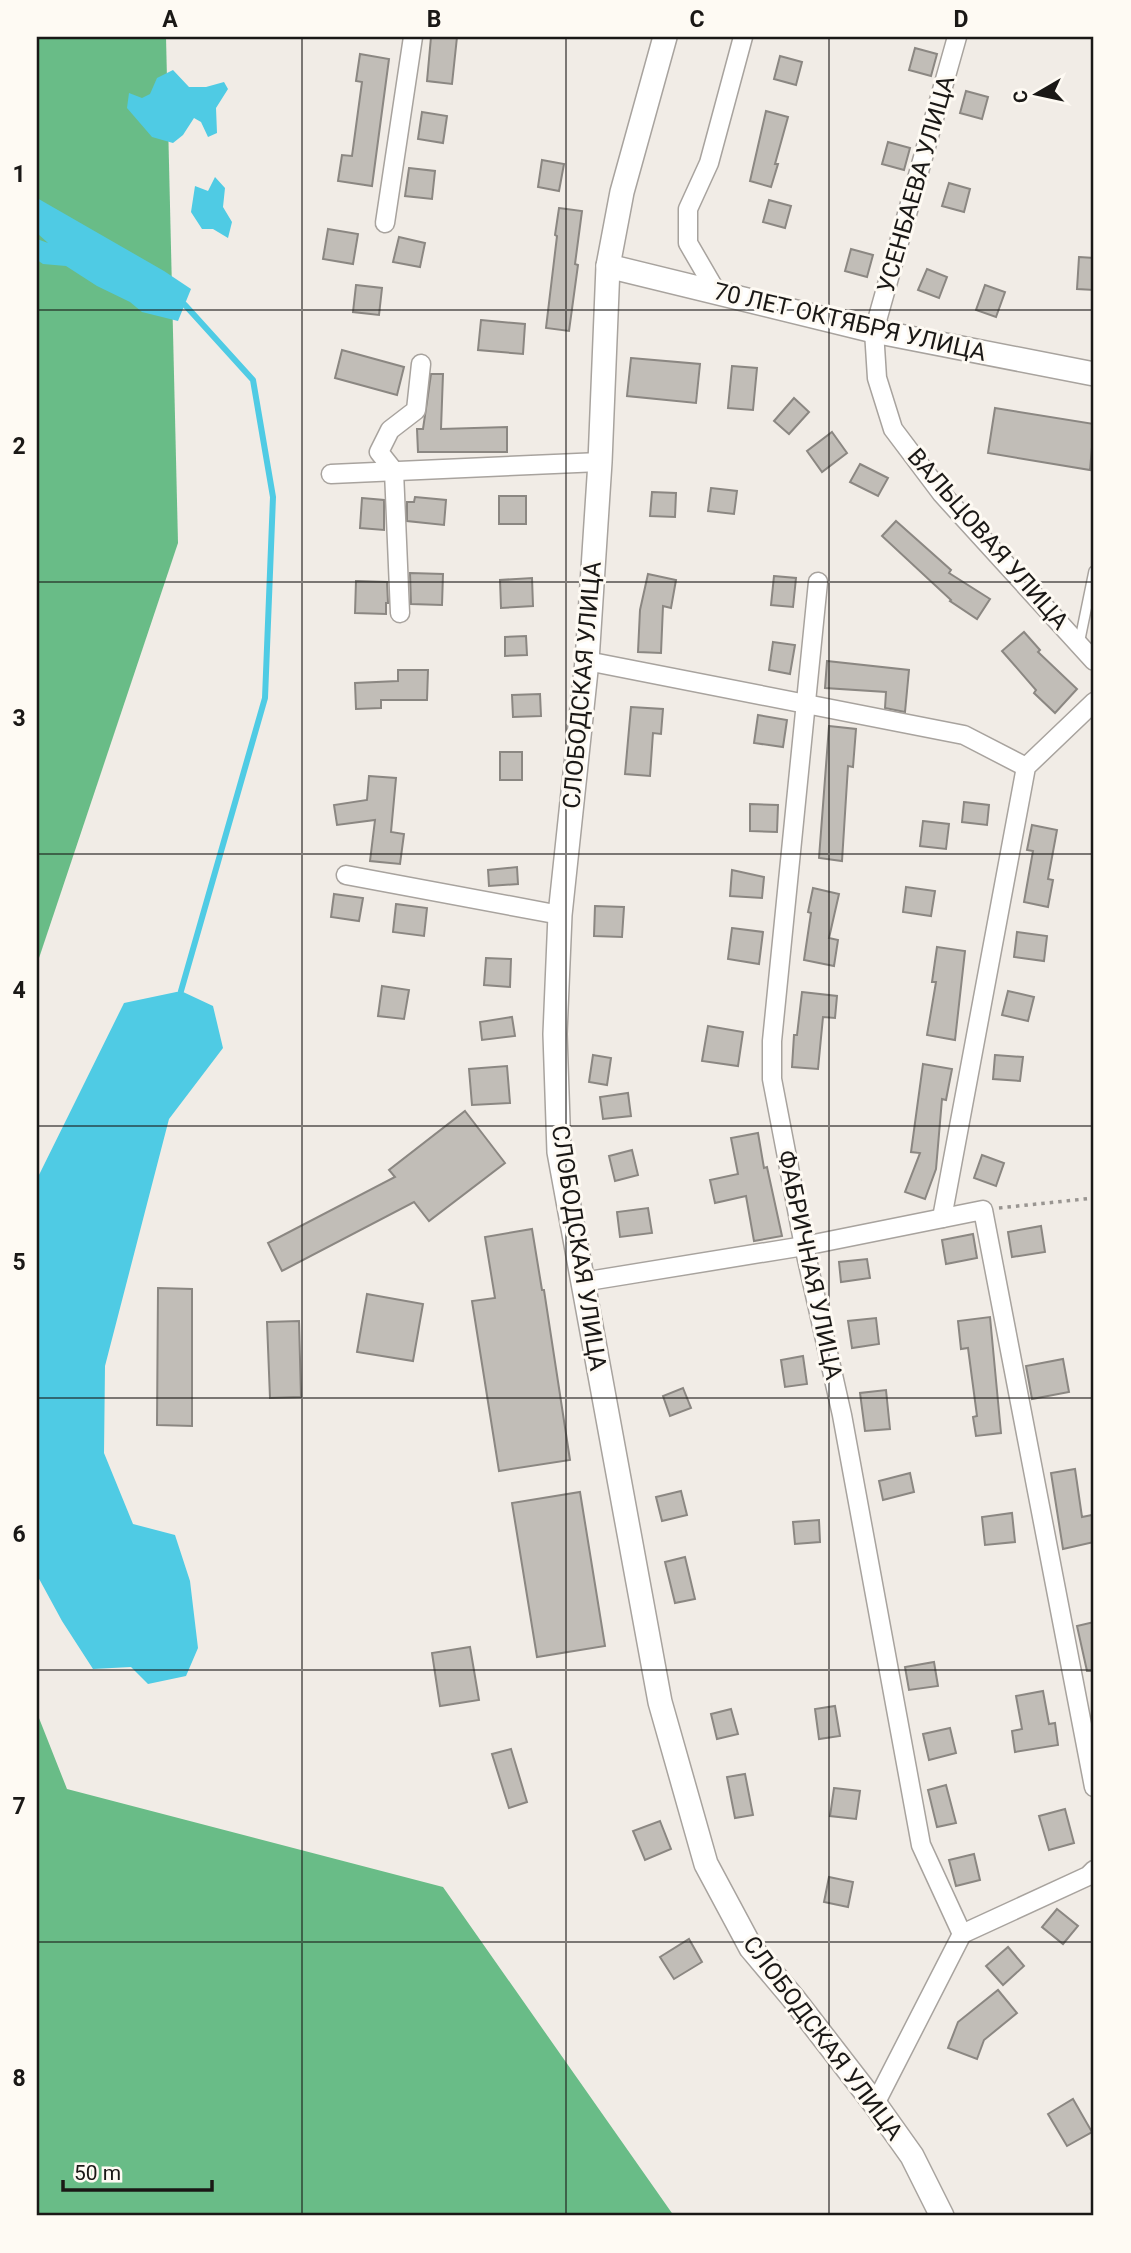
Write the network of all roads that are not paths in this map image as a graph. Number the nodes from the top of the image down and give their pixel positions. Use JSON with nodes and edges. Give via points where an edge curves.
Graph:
{"nodes":[{"id":1,"x":413,"y":37,"type":"edge"},
{"id":2,"x":665,"y":37,"type":"edge"},
{"id":3,"x":743,"y":37,"type":"edge"},
{"id":4,"x":957,"y":37,"type":"edge"},
{"id":5,"x":385,"y":223,"type":"dead end"},
{"id":6,"x":607,"y":267,"type":"junction"},
{"id":7,"x":717,"y":293,"type":"junction"},
{"id":8,"x":874,"y":331,"type":"junction"},
{"id":9,"x":421,"y":364,"type":"dead end"},
{"id":10,"x":1094,"y":374,"type":"edge"},
{"id":11,"x":600,"y":462,"type":"junction"},
{"id":12,"x":394,"y":471,"type":"junction"},
{"id":13,"x":331,"y":474,"type":"dead end"},
{"id":14,"x":1094,"y":571,"type":"edge"},
{"id":15,"x":818,"y":582,"type":"dead end"},
{"id":16,"x":400,"y":613,"type":"dead end"},
{"id":17,"x":1079,"y":644,"type":"junction"},
{"id":18,"x":587,"y":661,"type":"junction"},
{"id":19,"x":1094,"y":661,"type":"edge"},
{"id":20,"x":806,"y":702,"type":"junction"},
{"id":21,"x":1094,"y":702,"type":"edge"},
{"id":22,"x":1026,"y":768,"type":"junction"},
{"id":23,"x":346,"y":875,"type":"dead end"},
{"id":24,"x":560,"y":915,"type":"junction"},
{"id":25,"x":942,"y":1218,"type":"junction"},
{"id":26,"x":804,"y":1245,"type":"junction"},
{"id":27,"x":582,"y":1282,"type":"junction"},
{"id":28,"x":1094,"y":1787,"type":"edge"},
{"id":29,"x":1092,"y":1876,"type":"edge"},
{"id":30,"x":962,"y":1934,"type":"junction"},
{"id":31,"x":875,"y":2104,"type":"junction"},
{"id":32,"x":942,"y":2216,"type":"edge"}],
"edges":[{"from":1,"to":5,"type":"street"},
{"from":2,"to":6,"type":"street","name":"СЛОБОДСКАЯ УЛИЦА","via":[[622,192]]},
{"from":3,"to":7,"type":"street","via":[[709,163],[688,209],[688,243]]},
{"from":4,"to":8,"type":"street","name":"УСЕНБАЕВА УЛИЦА"},
{"from":6,"to":7,"type":"street","name":"70 ЛЕТ ОКТЯБРЯ УЛИЦА"},
{"from":6,"to":11,"type":"street","name":"СЛОБОДСКАЯ УЛИЦА"},
{"from":7,"to":8,"type":"street","name":"70 ЛЕТ ОКТЯБРЯ УЛИЦА"},
{"from":8,"to":10,"type":"street","name":"70 ЛЕТ ОКТЯБРЯ УЛИЦА"},
{"from":8,"to":17,"type":"street","name":"ВАЛЬЦОВАЯ УЛИЦА","via":[[877,378],[893,429],[942,494]]},
{"from":9,"to":12,"type":"street","via":[[416,410],[390,430],[379,452]]},
{"from":11,"to":12,"type":"street"},
{"from":11,"to":18,"type":"street","name":"СЛОБОДСКАЯ УЛИЦА"},
{"from":12,"to":13,"type":"street"},
{"from":12,"to":16,"type":"street"},
{"from":14,"to":17,"type":"lane"},
{"from":15,"to":20,"type":"street","name":"ФАБРИЧНАЯ УЛИЦА"},
{"from":17,"to":19,"type":"street","name":"ВАЛЬЦОВАЯ УЛИЦА"},
{"from":18,"to":20,"type":"street"},
{"from":18,"to":24,"type":"street","name":"СЛОБОДСКАЯ УЛИЦА"},
{"from":20,"to":22,"type":"street","via":[[964,735]]},
{"from":20,"to":26,"type":"street","name":"ФАБРИЧНАЯ УЛИЦА","via":[[772,1041],[772,1079]]},
{"from":21,"to":22,"type":"street"},
{"from":22,"to":25,"type":"street"},
{"from":23,"to":24,"type":"street"},
{"from":24,"to":27,"type":"street","name":"СЛОБОДСКАЯ УЛИЦА","via":[[555,1034],[559,1152]]},
{"from":25,"to":26,"type":"street"},
{"from":25,"to":28,"type":"street","via":[[983,1210]]},
{"from":26,"to":27,"type":"street"},
{"from":26,"to":30,"type":"street","name":"ФАБРИЧНАЯ УЛИЦА","via":[[842,1415],[921,1845]]},
{"from":27,"to":31,"type":"street","name":"СЛОБОДСКАЯ УЛИЦА","via":[[660,1702],[706,1864],[751,1948]]},
{"from":29,"to":30,"type":"street"},
{"from":30,"to":31,"type":"street"},
{"from":31,"to":32,"type":"street","name":"СЛОБОДСКАЯ УЛИЦА","via":[[912,2156]]}]}
